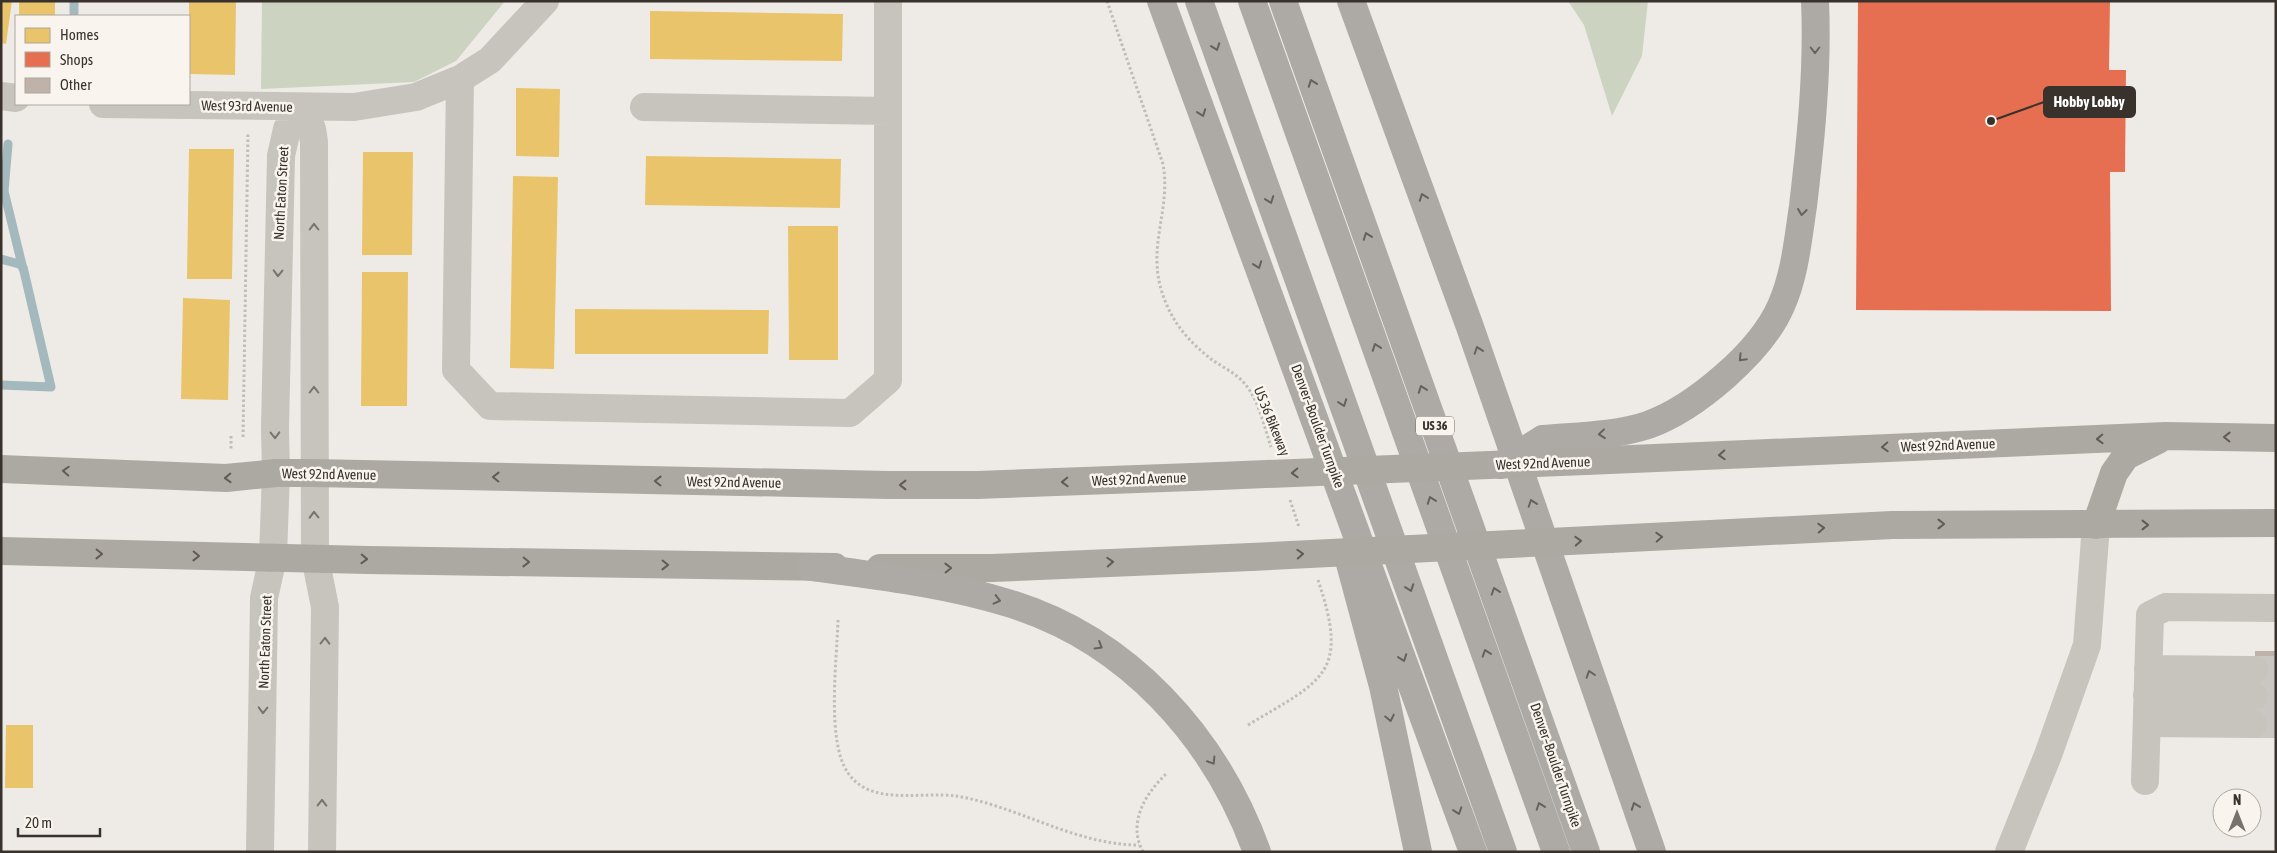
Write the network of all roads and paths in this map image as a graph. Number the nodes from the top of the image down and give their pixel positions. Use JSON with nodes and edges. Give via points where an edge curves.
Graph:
{"nodes":[{"id":1,"x":545,"y":1,"type":"edge"},
{"id":2,"x":888,"y":1,"type":"edge"},
{"id":3,"x":1107,"y":1,"type":"edge"},
{"id":4,"x":1161,"y":1,"type":"edge"},
{"id":5,"x":1199,"y":1,"type":"edge"},
{"id":6,"x":1252,"y":1,"type":"edge"},
{"id":7,"x":1283,"y":1,"type":"edge"},
{"id":8,"x":1351,"y":1,"type":"edge"},
{"id":9,"x":1815,"y":1,"type":"edge"},
{"id":10,"x":460,"y":79,"type":"junction"},
{"id":11,"x":1,"y":96,"type":"edge"},
{"id":12,"x":15,"y":98,"type":"edge"},
{"id":13,"x":190,"y":105,"type":"edge"},
{"id":14,"x":302,"y":106,"type":"junction"},
{"id":15,"x":644,"y":106,"type":"dead end"},
{"id":16,"x":888,"y":111,"type":"junction"},
{"id":17,"x":248,"y":125,"type":"dead end"},
{"id":18,"x":1289,"y":350,"type":"junction"},
{"id":19,"x":231,"y":436,"type":"dead end"},
{"id":20,"x":2166,"y":436,"type":"junction"},
{"id":21,"x":244,"y":437,"type":"dead end"},
{"id":22,"x":2276,"y":438,"type":"edge"},
{"id":23,"x":1272,"y":448,"type":"dead end"},
{"id":24,"x":231,"y":454,"type":"dead end"},
{"id":25,"x":1501,"y":465,"type":"junction"},
{"id":26,"x":1,"y":469,"type":"edge"},
{"id":27,"x":276,"y":473,"type":"junction"},
{"id":28,"x":314,"y":473,"type":"junction"},
{"id":29,"x":1288,"y":495,"type":"dead end"},
{"id":30,"x":2276,"y":524,"type":"edge"},
{"id":31,"x":2096,"y":525,"type":"junction"},
{"id":32,"x":1301,"y":532,"type":"dead end"},
{"id":33,"x":1,"y":551,"type":"edge"},
{"id":34,"x":273,"y":557,"type":"junction"},
{"id":35,"x":315,"y":557,"type":"junction"},
{"id":36,"x":811,"y":567,"type":"junction"},
{"id":37,"x":1317,"y":578,"type":"dead end"},
{"id":38,"x":2276,"y":608,"type":"edge"},
{"id":39,"x":838,"y":620,"type":"dead end"},
{"id":40,"x":2147,"y":695,"type":"junction"},
{"id":41,"x":1248,"y":726,"type":"dead end"},
{"id":42,"x":1167,"y":773,"type":"dead end"},
{"id":43,"x":2145,"y":782,"type":"dead end"},
{"id":44,"x":1139,"y":845,"type":"junction"},
{"id":45,"x":260,"y":852,"type":"edge"},
{"id":46,"x":322,"y":852,"type":"edge"},
{"id":47,"x":1143,"y":852,"type":"edge"},
{"id":48,"x":1257,"y":852,"type":"edge"},
{"id":49,"x":1418,"y":852,"type":"edge"},
{"id":50,"x":1473,"y":852,"type":"edge"},
{"id":51,"x":1503,"y":852,"type":"edge"},
{"id":52,"x":1556,"y":852,"type":"edge"},
{"id":53,"x":1586,"y":852,"type":"edge"},
{"id":54,"x":1652,"y":852,"type":"edge"},
{"id":55,"x":2009,"y":852,"type":"edge"}],
"edges":[{"from":1,"to":10,"type":"street","name":"West 93rd Avenue","via":[[490,60]]},
{"from":2,"to":16,"type":"street"},
{"from":3,"to":23,"type":"path","name":"US 36 Bikeway","via":[[1164,170],[1156,255],[1160,288],[1183,332],[1247,387],[1256,402]]},
{"from":4,"to":18,"type":"highway","name":"Denver–Boulder Turnpike","one_way":true},
{"from":5,"to":51,"type":"highway","one_way":true},
{"from":52,"to":6,"type":"highway","one_way":true},
{"from":53,"to":7,"type":"highway","name":"Denver–Boulder Turnpike","number":"US 36","one_way":true},
{"from":54,"to":8,"type":"highway","one_way":true,"via":[[1474,336]]},
{"from":9,"to":25,"type":"highway","one_way":true,"bridge":true,"via":[[1814,85],[1799,232],[1792,276],[1781,306],[1768,327],[1732,368],[1697,398],[1648,425],[1607,434],[1543,439]]},
{"from":10,"to":14,"type":"street","name":"West 93rd Avenue","via":[[416,97],[389,103]]},
{"from":10,"to":16,"type":"street","via":[[456,370],[490,406],[850,413],[888,380]]},
{"from":11,"to":12,"type":"street"},
{"from":13,"to":14,"type":"street","name":"West 93rd Avenue"},
{"from":14,"to":27,"type":"street","name":"North Eaton Street","one_way":true,"via":[[287,130],[281,156]]},
{"from":28,"to":14,"type":"street","one_way":true,"via":[[314,142]]},
{"from":15,"to":16,"type":"street"},
{"from":17,"to":21,"type":"path"},
{"from":18,"to":49,"type":"highway","one_way":true,"via":[[1373,647]]},
{"from":18,"to":50,"type":"highway","name":"Denver–Boulder Turnpike","one_way":true},
{"from":19,"to":24,"type":"path"},
{"from":22,"to":20,"type":"main road","name":"West 92nd Avenue","one_way":true},
{"from":20,"to":25,"type":"main road","name":"West 92nd Avenue","one_way":true,"bridge":true},
{"from":20,"to":31,"type":"main road","via":[[2126,456],[2114,473]]},
{"from":25,"to":28,"type":"main road","name":"West 92nd Avenue","one_way":true,"bridge":true,"via":[[977,485]]},
{"from":27,"to":26,"type":"main road","name":"West 92nd Avenue","one_way":true,"via":[[226,478]]},
{"from":27,"to":28,"type":"main road","name":"West 92nd Avenue"},
{"from":27,"to":34,"type":"street","name":"North Eaton Street"},
{"from":35,"to":28,"type":"street","one_way":true},
{"from":29,"to":32,"type":"path"},
{"from":31,"to":30,"type":"main road","one_way":true},
{"from":36,"to":31,"type":"main road","one_way":true,"bridge":true,"via":[[992,568],[1892,525]]},
{"from":31,"to":55,"type":"street","via":[[2086,645],[2048,755]]},
{"from":33,"to":34,"type":"main road","one_way":true},
{"from":34,"to":35,"type":"main road"},
{"from":34,"to":45,"type":"street","name":"North Eaton Street","one_way":true,"via":[[264,598]]},
{"from":35,"to":36,"type":"main road","one_way":true},
{"from":46,"to":35,"type":"street","one_way":true,"via":[[325,607]]},
{"from":36,"to":48,"type":"highway","one_way":true,"via":[[909,580],[1007,602],[1062,624],[1113,654],[1138,674],[1190,728],[1237,803]]},
{"from":37,"to":41,"type":"path","via":[[1330,619],[1332,638],[1325,670],[1300,694]]},
{"from":38,"to":40,"type":"street","via":[[2166,606],[2150,615]]},
{"from":39,"to":44,"type":"path","via":[[836,734],[841,758],[854,781],[884,793],[956,796],[1104,841]]},
{"from":40,"to":40,"type":"street","via":[[2254,696]]},
{"from":40,"to":43,"type":"street"},
{"from":42,"to":44,"type":"path","via":[[1142,804],[1137,825]]},
{"from":44,"to":47,"type":"path"}]}
